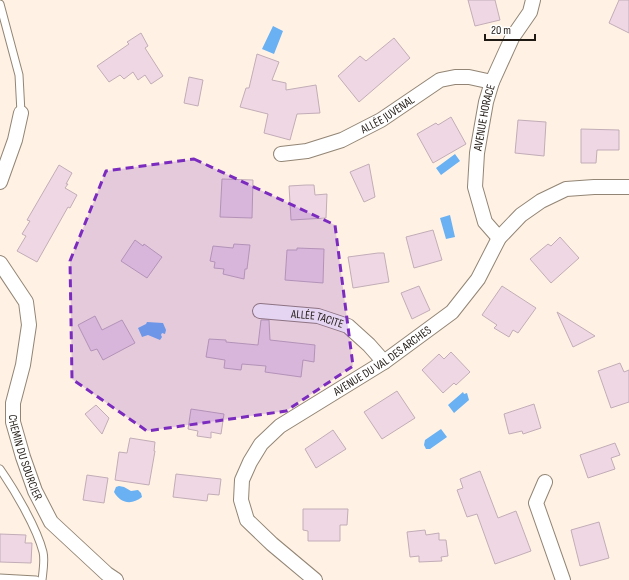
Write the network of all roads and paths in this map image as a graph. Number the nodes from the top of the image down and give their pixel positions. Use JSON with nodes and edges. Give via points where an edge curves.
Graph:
{"nodes":[{"id":1,"x":533,"y":0,"type":"edge"},
{"id":2,"x":0,"y":4,"type":"edge"},
{"id":3,"x":492,"y":82,"type":"junction"},
{"id":4,"x":21,"y":113,"type":"joint"},
{"id":5,"x":281,"y":154,"type":"dead end"},
{"id":6,"x":0,"y":182,"type":"edge"},
{"id":7,"x":629,"y":187,"type":"edge"},
{"id":8,"x":499,"y":238,"type":"junction"},
{"id":9,"x":0,"y":263,"type":"edge"},
{"id":10,"x":260,"y":311,"type":"dead end"},
{"id":11,"x":384,"y":362,"type":"junction"},
{"id":12,"x":0,"y":469,"type":"edge"},
{"id":13,"x":545,"y":482,"type":"dead end"},
{"id":14,"x":0,"y":578,"type":"edge"},
{"id":15,"x":36,"y":580,"type":"edge"},
{"id":16,"x":42,"y":580,"type":"edge"},
{"id":17,"x":116,"y":580,"type":"edge"},
{"id":18,"x":315,"y":580,"type":"edge"},
{"id":19,"x":563,"y":580,"type":"edge"}],
"edges":[{"from":1,"to":3,"type":"street","name":"AVENUE HORACE","via":[[530,12],[512,38]]},
{"from":2,"to":4,"type":"lane","via":[[19,75]]},
{"from":3,"to":5,"type":"street","name":"ALLÉE JUVENAL","via":[[469,77],[440,80],[381,120],[342,140],[307,151]]},
{"from":3,"to":8,"type":"street","name":"AVENUE HORACE","via":[[477,153],[475,187],[485,222]]},
{"from":4,"to":6,"type":"street","via":[[15,140]]},
{"from":7,"to":8,"type":"street","name":"AVENUE DU VAL DES ARCHES","via":[[566,189],[541,201],[521,215]]},
{"from":8,"to":11,"type":"street","name":"AVENUE DU VAL DES ARCHES","via":[[478,279],[452,312]]},
{"from":9,"to":17,"type":"street","name":"CHEMIN DU SOURCIER","via":[[26,302],[29,325],[23,365],[13,403],[13,422],[35,491],[51,522]]},
{"from":10,"to":11,"type":"street","name":"ALLÉE TACITE","via":[[318,316],[348,326]]},
{"from":11,"to":18,"type":"street","name":"AVENUE DU VAL DES ARCHES","via":[[280,426],[261,444],[242,480],[241,500],[247,520]]},
{"from":12,"to":16,"type":"lane","via":[[35,531],[43,553]]},
{"from":13,"to":19,"type":"street","via":[[536,503]]},
{"from":14,"to":15,"type":"lane"}]}
